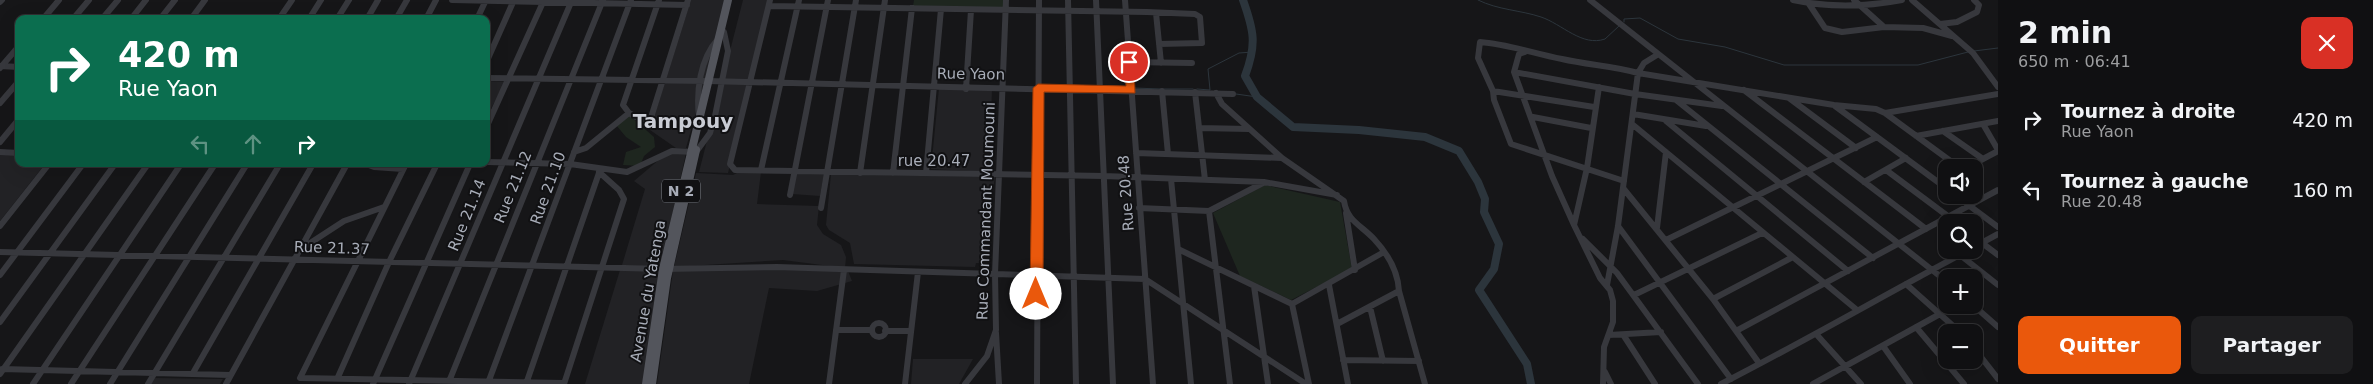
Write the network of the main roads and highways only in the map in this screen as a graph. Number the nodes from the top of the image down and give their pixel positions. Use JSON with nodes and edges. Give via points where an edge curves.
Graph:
{"nodes":[{"id":1,"x":728,"y":0,"type":"edge"},
{"id":2,"x":732,"y":0,"type":"edge"},
{"id":3,"x":707,"y":81,"type":"junction"},
{"id":4,"x":693,"y":152,"type":"junction"},
{"id":5,"x":666,"y":269,"type":"junction"},
{"id":6,"x":646,"y":384,"type":"edge"},
{"id":7,"x":652,"y":384,"type":"edge"}],
"edges":[{"from":1,"to":3,"type":"main road","name":"Avenue du Yatenga","number":"N 2"},
{"from":2,"to":3,"type":"main road","name":"Avenue du Yatenga","number":"N 2"},
{"from":3,"to":4,"type":"main road","name":"Avenue du Yatenga","number":"N 2"},
{"from":3,"to":4,"type":"main road","name":"Avenue du Yatenga","number":"N 2"},
{"from":4,"to":5,"type":"main road","name":"Avenue du Yatenga","number":"N 2"},
{"from":5,"to":6,"type":"main road","name":"Avenue du Yatenga","number":"N 2"},
{"from":5,"to":7,"type":"main road","name":"Avenue du Yatenga","number":"N 2"}]}
